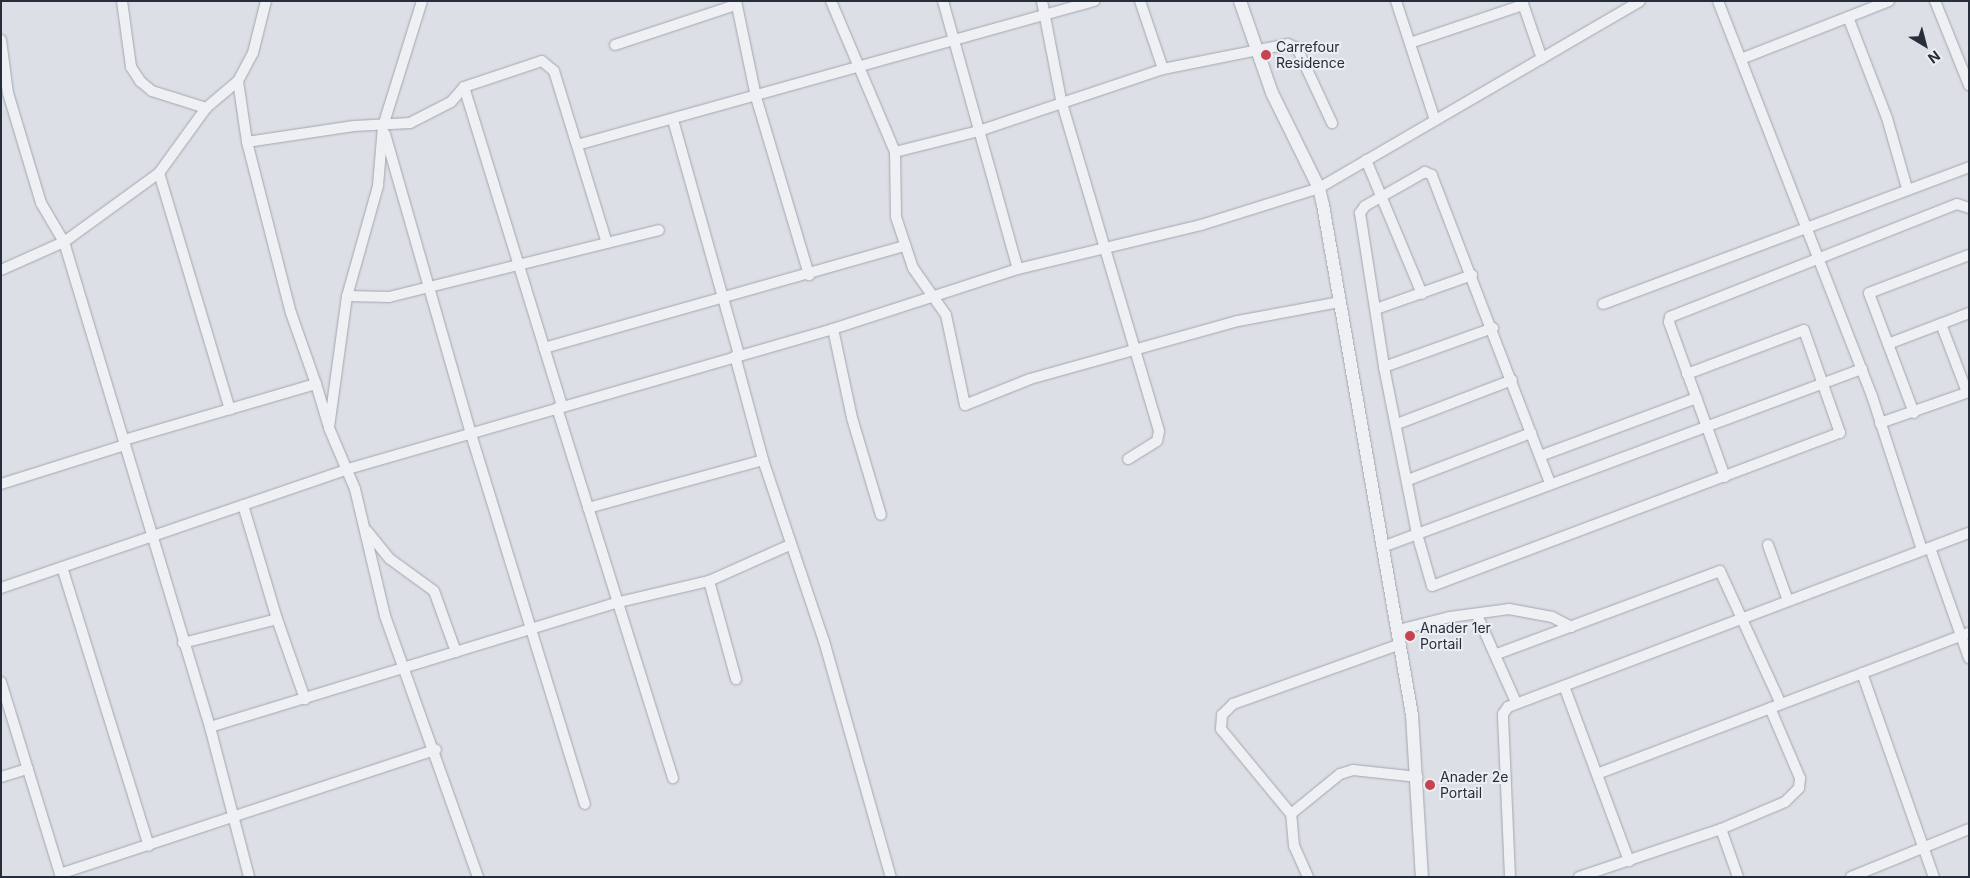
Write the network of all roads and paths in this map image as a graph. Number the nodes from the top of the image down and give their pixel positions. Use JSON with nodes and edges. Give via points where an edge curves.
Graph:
{"nodes":[{"id":1,"x":122,"y":1,"type":"edge"},
{"id":2,"x":266,"y":1,"type":"edge"},
{"id":3,"x":422,"y":1,"type":"edge"},
{"id":4,"x":831,"y":1,"type":"edge"},
{"id":5,"x":943,"y":1,"type":"edge"},
{"id":6,"x":1042,"y":1,"type":"edge"},
{"id":7,"x":1094,"y":1,"type":"edge"},
{"id":8,"x":1140,"y":1,"type":"edge"},
{"id":9,"x":1240,"y":1,"type":"edge"},
{"id":10,"x":1396,"y":1,"type":"edge"},
{"id":11,"x":1640,"y":1,"type":"edge"},
{"id":12,"x":1718,"y":1,"type":"edge"},
{"id":13,"x":1889,"y":1,"type":"edge"},
{"id":14,"x":1935,"y":1,"type":"edge"},
{"id":15,"x":735,"y":3,"type":"edge"},
{"id":16,"x":1523,"y":3,"type":"edge"},
{"id":17,"x":1044,"y":15,"type":"junction"},
{"id":18,"x":1848,"y":17,"type":"junction"},
{"id":19,"x":1,"y":40,"type":"edge"},
{"id":20,"x":954,"y":42,"type":"junction"},
{"id":21,"x":1410,"y":43,"type":"junction"},
{"id":22,"x":614,"y":45,"type":"dead end"},
{"id":23,"x":1258,"y":51,"type":"junction"},
{"id":24,"x":1542,"y":59,"type":"junction"},
{"id":25,"x":1742,"y":59,"type":"junction"},
{"id":26,"x":1163,"y":69,"type":"junction"},
{"id":27,"x":860,"y":70,"type":"junction"},
{"id":28,"x":238,"y":82,"type":"junction"},
{"id":29,"x":1969,"y":86,"type":"edge"},
{"id":30,"x":464,"y":87,"type":"junction"},
{"id":31,"x":4,"y":94,"type":"edge"},
{"id":32,"x":756,"y":97,"type":"junction"},
{"id":33,"x":1061,"y":100,"type":"junction"},
{"id":34,"x":206,"y":108,"type":"junction"},
{"id":35,"x":673,"y":120,"type":"junction"},
{"id":36,"x":1435,"y":120,"type":"junction"},
{"id":37,"x":1332,"y":123,"type":"dead end"},
{"id":38,"x":383,"y":126,"type":"junction"},
{"id":39,"x":979,"y":131,"type":"junction"},
{"id":40,"x":247,"y":142,"type":"junction"},
{"id":41,"x":577,"y":145,"type":"junction"},
{"id":42,"x":895,"y":152,"type":"junction"},
{"id":43,"x":1366,"y":160,"type":"junction"},
{"id":44,"x":1969,"y":167,"type":"edge"},
{"id":45,"x":159,"y":173,"type":"junction"},
{"id":46,"x":1318,"y":188,"type":"junction"},
{"id":47,"x":1907,"y":188,"type":"junction"},
{"id":48,"x":1384,"y":195,"type":"junction"},
{"id":49,"x":1969,"y":208,"type":"edge"},
{"id":50,"x":1806,"y":227,"type":"junction"},
{"id":51,"x":659,"y":230,"type":"dead end"},
{"id":52,"x":64,"y":242,"type":"junction"},
{"id":53,"x":607,"y":243,"type":"junction"},
{"id":54,"x":904,"y":246,"type":"junction"},
{"id":55,"x":1107,"y":246,"type":"junction"},
{"id":56,"x":1969,"y":255,"type":"edge"},
{"id":57,"x":1818,"y":258,"type":"junction"},
{"id":58,"x":521,"y":266,"type":"junction"},
{"id":59,"x":1018,"y":269,"type":"junction"},
{"id":60,"x":1,"y":270,"type":"edge"},
{"id":61,"x":809,"y":275,"type":"junction"},
{"id":62,"x":1472,"y":275,"type":"junction"},
{"id":63,"x":431,"y":287,"type":"junction"},
{"id":64,"x":1422,"y":294,"type":"junction"},
{"id":65,"x":347,"y":296,"type":"junction"},
{"id":66,"x":934,"y":298,"type":"junction"},
{"id":67,"x":724,"y":300,"type":"junction"},
{"id":68,"x":1340,"y":302,"type":"junction"},
{"id":69,"x":1603,"y":304,"type":"dead end"},
{"id":70,"x":1376,"y":309,"type":"junction"},
{"id":71,"x":1969,"y":313,"type":"edge"},
{"id":72,"x":1941,"y":324,"type":"junction"},
{"id":73,"x":1493,"y":328,"type":"junction"},
{"id":74,"x":833,"y":329,"type":"junction"},
{"id":75,"x":1888,"y":344,"type":"junction"},
{"id":76,"x":544,"y":348,"type":"junction"},
{"id":77,"x":1137,"y":352,"type":"junction"},
{"id":78,"x":737,"y":355,"type":"junction"},
{"id":79,"x":1384,"y":367,"type":"junction"},
{"id":80,"x":1862,"y":369,"type":"junction"},
{"id":81,"x":1687,"y":374,"type":"junction"},
{"id":82,"x":1512,"y":380,"type":"junction"},
{"id":83,"x":1823,"y":383,"type":"junction"},
{"id":84,"x":316,"y":384,"type":"junction"},
{"id":85,"x":1968,"y":392,"type":"edge"},
{"id":86,"x":1697,"y":398,"type":"junction"},
{"id":87,"x":559,"y":406,"type":"junction"},
{"id":88,"x":230,"y":410,"type":"junction"},
{"id":89,"x":1914,"y":413,"type":"junction"},
{"id":90,"x":1880,"y":423,"type":"junction"},
{"id":91,"x":1397,"y":424,"type":"junction"},
{"id":92,"x":1707,"y":425,"type":"junction"},
{"id":93,"x":329,"y":428,"type":"junction"},
{"id":94,"x":1531,"y":433,"type":"junction"},
{"id":95,"x":471,"y":434,"type":"junction"},
{"id":96,"x":124,"y":442,"type":"junction"},
{"id":97,"x":1540,"y":456,"type":"junction"},
{"id":98,"x":1128,"y":459,"type":"dead end"},
{"id":99,"x":763,"y":460,"type":"junction"},
{"id":100,"x":348,"y":469,"type":"junction"},
{"id":101,"x":1725,"y":477,"type":"junction"},
{"id":102,"x":1408,"y":480,"type":"junction"},
{"id":103,"x":1550,"y":483,"type":"junction"},
{"id":104,"x":1,"y":484,"type":"edge"},
{"id":105,"x":242,"y":506,"type":"junction"},
{"id":106,"x":588,"y":508,"type":"junction"},
{"id":107,"x":881,"y":515,"type":"dead end"},
{"id":108,"x":366,"y":531,"type":"junction"},
{"id":109,"x":1969,"y":533,"type":"edge"},
{"id":110,"x":1417,"y":534,"type":"junction"},
{"id":111,"x":151,"y":536,"type":"junction"},
{"id":112,"x":790,"y":545,"type":"junction"},
{"id":113,"x":1768,"y":545,"type":"dead end"},
{"id":114,"x":1385,"y":546,"type":"junction"},
{"id":115,"x":1926,"y":549,"type":"junction"},
{"id":116,"x":62,"y":567,"type":"junction"},
{"id":117,"x":709,"y":581,"type":"junction"},
{"id":118,"x":1,"y":588,"type":"edge"},
{"id":119,"x":1788,"y":601,"type":"junction"},
{"id":120,"x":615,"y":604,"type":"junction"},
{"id":121,"x":1477,"y":615,"type":"junction"},
{"id":122,"x":1744,"y":616,"type":"junction"},
{"id":123,"x":277,"y":620,"type":"junction"},
{"id":124,"x":1572,"y":627,"type":"junction"},
{"id":125,"x":531,"y":628,"type":"junction"},
{"id":126,"x":1398,"y":630,"type":"junction"},
{"id":127,"x":1965,"y":634,"type":"edge"},
{"id":128,"x":183,"y":642,"type":"junction"},
{"id":129,"x":1401,"y":644,"type":"junction"},
{"id":130,"x":456,"y":652,"type":"junction"},
{"id":131,"x":1497,"y":654,"type":"junction"},
{"id":132,"x":1969,"y":658,"type":"edge"},
{"id":133,"x":404,"y":671,"type":"junction"},
{"id":134,"x":1862,"y":673,"type":"junction"},
{"id":135,"x":736,"y":680,"type":"dead end"},
{"id":136,"x":1,"y":683,"type":"edge"},
{"id":137,"x":1564,"y":686,"type":"junction"},
{"id":138,"x":306,"y":699,"type":"junction"},
{"id":139,"x":1516,"y":702,"type":"junction"},
{"id":140,"x":1781,"y":704,"type":"junction"},
{"id":141,"x":1770,"y":708,"type":"junction"},
{"id":142,"x":210,"y":727,"type":"junction"},
{"id":143,"x":436,"y":750,"type":"junction"},
{"id":144,"x":28,"y":769,"type":"junction"},
{"id":145,"x":1598,"y":774,"type":"junction"},
{"id":146,"x":1,"y":777,"type":"edge"},
{"id":147,"x":1418,"y":777,"type":"junction"},
{"id":148,"x":673,"y":778,"type":"dead end"},
{"id":149,"x":585,"y":804,"type":"dead end"},
{"id":150,"x":1291,"y":814,"type":"junction"},
{"id":151,"x":235,"y":820,"type":"junction"},
{"id":152,"x":1721,"y":829,"type":"junction"},
{"id":153,"x":1969,"y":829,"type":"edge"},
{"id":154,"x":149,"y":846,"type":"junction"},
{"id":155,"x":1923,"y":847,"type":"junction"},
{"id":156,"x":1629,"y":860,"type":"junction"},
{"id":157,"x":61,"y":875,"type":"edge"},
{"id":158,"x":250,"y":877,"type":"edge"},
{"id":159,"x":478,"y":877,"type":"edge"},
{"id":160,"x":891,"y":877,"type":"edge"},
{"id":161,"x":1308,"y":877,"type":"edge"},
{"id":162,"x":1422,"y":877,"type":"edge"},
{"id":163,"x":1510,"y":877,"type":"edge"},
{"id":164,"x":1579,"y":877,"type":"edge"},
{"id":165,"x":1738,"y":877,"type":"edge"},
{"id":166,"x":1851,"y":877,"type":"edge"},
{"id":167,"x":1934,"y":877,"type":"edge"}],
"edges":[{"from":1,"to":34,"type":"street","via":[[131,67],[140,81],[152,91]]},
{"from":2,"to":28,"type":"street","via":[[253,53]]},
{"from":3,"to":38,"type":"street"},
{"from":4,"to":27,"type":"street"},
{"from":5,"to":20,"type":"street"},
{"from":6,"to":17,"type":"street"},
{"from":7,"to":17,"type":"street"},
{"from":8,"to":26,"type":"street"},
{"from":9,"to":23,"type":"street"},
{"from":10,"to":21,"type":"street"},
{"from":11,"to":24,"type":"street"},
{"from":12,"to":25,"type":"street"},
{"from":13,"to":18,"type":"street"},
{"from":14,"to":29,"type":"street"},
{"from":15,"to":22,"type":"street"},
{"from":15,"to":32,"type":"street"},
{"from":16,"to":21,"type":"street"},
{"from":16,"to":24,"type":"street"},
{"from":17,"to":20,"type":"street"},
{"from":17,"to":33,"type":"street"},
{"from":18,"to":25,"type":"street"},
{"from":18,"to":47,"type":"street","via":[[1887,118]]},
{"from":19,"to":31,"type":"street"},
{"from":20,"to":27,"type":"street"},
{"from":20,"to":39,"type":"street"},
{"from":21,"to":36,"type":"street"},
{"from":23,"to":26,"type":"street"},
{"from":23,"to":37,"type":"street","via":[[1293,43]]},
{"from":23,"to":46,"type":"street","via":[[1284,122]]},
{"from":24,"to":36,"type":"street"},
{"from":25,"to":50,"type":"street"},
{"from":26,"to":33,"type":"street"},
{"from":27,"to":32,"type":"street"},
{"from":27,"to":42,"type":"street"},
{"from":28,"to":34,"type":"street"},
{"from":28,"to":40,"type":"street"},
{"from":30,"to":38,"type":"street","via":[[451,102],[427,115],[410,123]]},
{"from":30,"to":41,"type":"street","via":[[530,61],[548,64],[554,70]]},
{"from":30,"to":58,"type":"street"},
{"from":31,"to":52,"type":"street","via":[[40,203]]},
{"from":32,"to":35,"type":"street"},
{"from":32,"to":61,"type":"street"},
{"from":33,"to":39,"type":"street"},
{"from":33,"to":55,"type":"street"},
{"from":34,"to":45,"type":"street"},
{"from":35,"to":41,"type":"street"},
{"from":35,"to":67,"type":"street"},
{"from":36,"to":43,"type":"street"},
{"from":38,"to":40,"type":"street","via":[[354,126]]},
{"from":38,"to":63,"type":"street"},
{"from":38,"to":65,"type":"street","via":[[378,186]]},
{"from":39,"to":42,"type":"street"},
{"from":39,"to":59,"type":"street"},
{"from":40,"to":84,"type":"street","via":[[291,313]]},
{"from":41,"to":53,"type":"street"},
{"from":42,"to":54,"type":"street","via":[[896,218]]},
{"from":43,"to":46,"type":"street"},
{"from":43,"to":48,"type":"street"},
{"from":44,"to":47,"type":"street"},
{"from":45,"to":52,"type":"street"},
{"from":45,"to":88,"type":"street"},
{"from":46,"to":55,"type":"street","via":[[1201,225]]},
{"from":46,"to":68,"type":"street"},
{"from":47,"to":50,"type":"street"},
{"from":48,"to":62,"type":"street","via":[[1430,172]]},
{"from":48,"to":64,"type":"street"},
{"from":48,"to":70,"type":"street","via":[[1360,212]]},
{"from":49,"to":57,"type":"street","via":[[1956,204]]},
{"from":50,"to":57,"type":"street"},
{"from":50,"to":69,"type":"street"},
{"from":51,"to":53,"type":"street"},
{"from":52,"to":60,"type":"street"},
{"from":52,"to":96,"type":"street"},
{"from":53,"to":58,"type":"street"},
{"from":54,"to":61,"type":"street"},
{"from":54,"to":66,"type":"street"},
{"from":55,"to":59,"type":"street"},
{"from":55,"to":77,"type":"street"},
{"from":56,"to":75,"type":"street","via":[[1869,293]]},
{"from":57,"to":80,"type":"street"},
{"from":57,"to":81,"type":"street","via":[[1674,313],[1668,322]]},
{"from":58,"to":63,"type":"street"},
{"from":58,"to":76,"type":"street"},
{"from":59,"to":66,"type":"street"},
{"from":61,"to":67,"type":"street"},
{"from":62,"to":64,"type":"street"},
{"from":62,"to":73,"type":"street"},
{"from":63,"to":65,"type":"street","via":[[389,296]]},
{"from":63,"to":95,"type":"street"},
{"from":64,"to":70,"type":"street"},
{"from":65,"to":93,"type":"street"},
{"from":66,"to":74,"type":"street"},
{"from":66,"to":77,"type":"street","via":[[946,315],[965,405],[1030,379]]},
{"from":67,"to":76,"type":"street"},
{"from":67,"to":78,"type":"street"},
{"from":68,"to":77,"type":"street","via":[[1238,321]]},
{"from":68,"to":114,"type":"street"},
{"from":70,"to":79,"type":"street"},
{"from":71,"to":72,"type":"street"},
{"from":72,"to":75,"type":"street"},
{"from":72,"to":85,"type":"street"},
{"from":73,"to":79,"type":"street"},
{"from":73,"to":82,"type":"street"},
{"from":74,"to":78,"type":"street"},
{"from":74,"to":107,"type":"street","via":[[852,418]]},
{"from":75,"to":89,"type":"street"},
{"from":76,"to":87,"type":"street"},
{"from":77,"to":98,"type":"street","via":[[1159,431],[1157,441]]},
{"from":78,"to":87,"type":"street"},
{"from":78,"to":99,"type":"street"},
{"from":79,"to":91,"type":"street"},
{"from":80,"to":83,"type":"street"},
{"from":80,"to":90,"type":"street"},
{"from":81,"to":83,"type":"street","via":[[1804,330]]},
{"from":81,"to":86,"type":"street"},
{"from":82,"to":91,"type":"street"},
{"from":82,"to":94,"type":"street"},
{"from":83,"to":92,"type":"street"},
{"from":83,"to":101,"type":"street","via":[[1838,436]]},
{"from":84,"to":88,"type":"street"},
{"from":84,"to":93,"type":"street"},
{"from":85,"to":89,"type":"street"},
{"from":86,"to":92,"type":"street"},
{"from":86,"to":97,"type":"street"},
{"from":87,"to":95,"type":"street"},
{"from":87,"to":106,"type":"street"},
{"from":88,"to":96,"type":"street"},
{"from":89,"to":90,"type":"street"},
{"from":90,"to":115,"type":"street"},
{"from":91,"to":102,"type":"street"},
{"from":92,"to":101,"type":"street"},
{"from":92,"to":103,"type":"street"},
{"from":93,"to":100,"type":"street"},
{"from":94,"to":97,"type":"street"},
{"from":94,"to":102,"type":"street"},
{"from":95,"to":100,"type":"street"},
{"from":95,"to":125,"type":"street"},
{"from":96,"to":104,"type":"street"},
{"from":96,"to":111,"type":"street"},
{"from":97,"to":103,"type":"street"},
{"from":99,"to":106,"type":"street"},
{"from":99,"to":112,"type":"street"},
{"from":100,"to":105,"type":"street"},
{"from":100,"to":108,"type":"street"},
{"from":101,"to":110,"type":"street","via":[[1437,587],[1428,581]]},
{"from":102,"to":110,"type":"street"},
{"from":103,"to":110,"type":"street"},
{"from":105,"to":111,"type":"street"},
{"from":105,"to":123,"type":"street"},
{"from":106,"to":120,"type":"street"},
{"from":108,"to":130,"type":"street","via":[[390,559],[434,591]]},
{"from":108,"to":133,"type":"street","via":[[385,616]]},
{"from":109,"to":115,"type":"street"},
{"from":110,"to":114,"type":"street"},
{"from":111,"to":116,"type":"street"},
{"from":111,"to":128,"type":"street"},
{"from":112,"to":117,"type":"street"},
{"from":112,"to":160,"type":"street","via":[[824,641]]},
{"from":113,"to":119,"type":"street"},
{"from":114,"to":126,"type":"street"},
{"from":115,"to":119,"type":"street"},
{"from":115,"to":127,"type":"street"},
{"from":116,"to":118,"type":"street"},
{"from":116,"to":154,"type":"street"},
{"from":117,"to":120,"type":"street"},
{"from":117,"to":135,"type":"street"},
{"from":119,"to":122,"type":"street"},
{"from":120,"to":125,"type":"street"},
{"from":120,"to":148,"type":"street"},
{"from":121,"to":124,"type":"street","via":[[1528,610]]},
{"from":121,"to":126,"type":"street"},
{"from":121,"to":131,"type":"street"},
{"from":122,"to":124,"type":"street","via":[[1720,571]]},
{"from":122,"to":137,"type":"street"},
{"from":122,"to":140,"type":"street"},
{"from":123,"to":128,"type":"street"},
{"from":123,"to":138,"type":"street"},
{"from":124,"to":131,"type":"street"},
{"from":125,"to":130,"type":"street"},
{"from":125,"to":149,"type":"street"},
{"from":126,"to":129,"type":"street"},
{"from":127,"to":132,"type":"street"},
{"from":127,"to":134,"type":"street"},
{"from":128,"to":142,"type":"street"},
{"from":129,"to":147,"type":"street"},
{"from":129,"to":150,"type":"street","via":[[1233,704],[1222,714],[1221,729]]},
{"from":130,"to":133,"type":"street"},
{"from":131,"to":139,"type":"street"},
{"from":133,"to":138,"type":"street"},
{"from":133,"to":143,"type":"street"},
{"from":134,"to":140,"type":"street"},
{"from":134,"to":155,"type":"street"},
{"from":136,"to":144,"type":"street"},
{"from":137,"to":139,"type":"street"},
{"from":137,"to":145,"type":"street"},
{"from":138,"to":142,"type":"street"},
{"from":139,"to":163,"type":"street","via":[[1503,714]]},
{"from":140,"to":141,"type":"street"},
{"from":141,"to":145,"type":"street"},
{"from":141,"to":152,"type":"street","via":[[1800,778],[1799,788],[1785,802]]},
{"from":142,"to":151,"type":"street"},
{"from":143,"to":151,"type":"street"},
{"from":143,"to":159,"type":"street"},
{"from":144,"to":146,"type":"street"},
{"from":144,"to":157,"type":"street"},
{"from":145,"to":156,"type":"street"},
{"from":147,"to":150,"type":"street","via":[[1371,770],[1340,774]]},
{"from":147,"to":162,"type":"street"},
{"from":150,"to":161,"type":"street","via":[[1294,846]]},
{"from":151,"to":154,"type":"street"},
{"from":151,"to":158,"type":"street"},
{"from":152,"to":156,"type":"street"},
{"from":152,"to":165,"type":"street"},
{"from":153,"to":155,"type":"street"},
{"from":154,"to":157,"type":"street"},
{"from":155,"to":166,"type":"street"},
{"from":155,"to":167,"type":"street"},
{"from":156,"to":164,"type":"street"}]}
